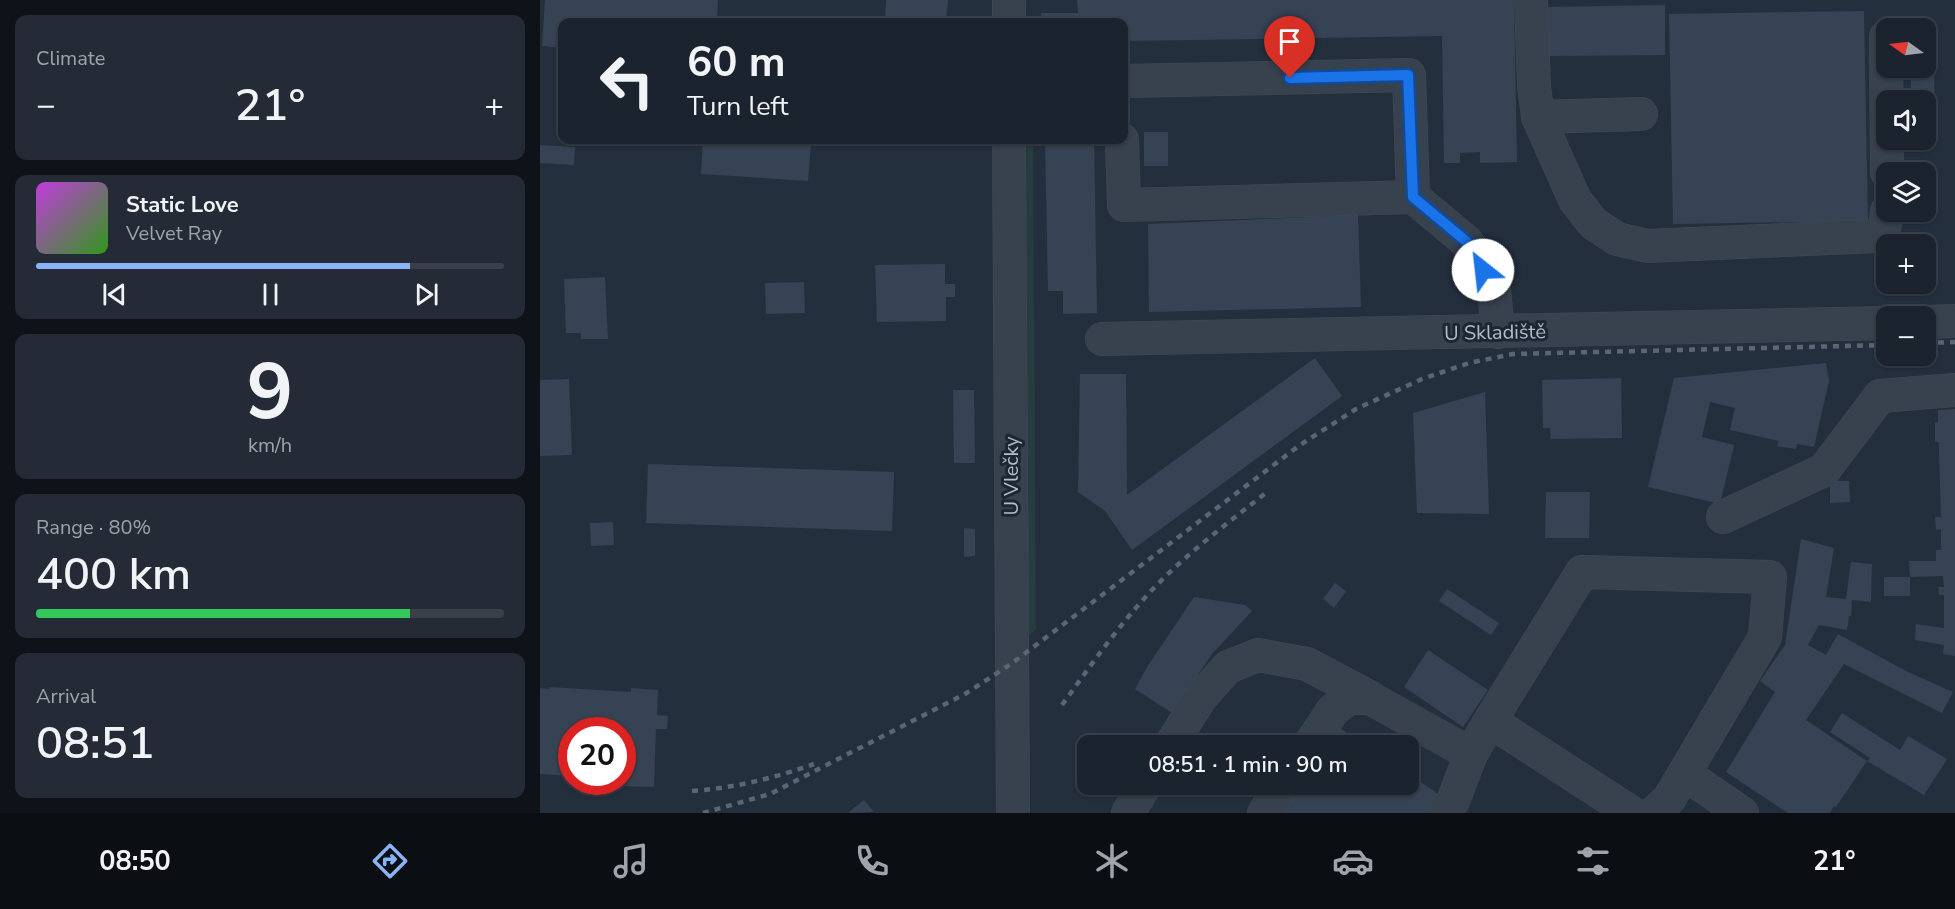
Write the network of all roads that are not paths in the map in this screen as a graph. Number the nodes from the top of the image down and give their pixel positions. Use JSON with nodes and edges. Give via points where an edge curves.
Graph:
{"nodes":[{"id":1,"x":1008,"y":0,"type":"edge"},
{"id":2,"x":1531,"y":0,"type":"edge"},
{"id":3,"x":1009,"y":18,"type":"edge"},
{"id":4,"x":1886,"y":78,"type":"edge"},
{"id":5,"x":1128,"y":81,"type":"edge"},
{"id":6,"x":1641,"y":114,"type":"dead end"},
{"id":7,"x":1538,"y":117,"type":"junction"},
{"id":8,"x":1009,"y":144,"type":"edge"},
{"id":9,"x":1122,"y":144,"type":"edge"},
{"id":10,"x":1887,"y":162,"type":"edge"},
{"id":11,"x":1413,"y":197,"type":"junction"},
{"id":12,"x":1886,"y":222,"type":"edge"},
{"id":13,"x":1955,"y":321,"type":"edge"},
{"id":14,"x":1936,"y":322,"type":"edge"},
{"id":15,"x":1876,"y":323,"type":"edge"},
{"id":16,"x":1498,"y":332,"type":"junction"},
{"id":17,"x":1102,"y":339,"type":"dead end"},
{"id":18,"x":1955,"y":390,"type":"edge"},
{"id":19,"x":1723,"y":517,"type":"dead end"},
{"id":20,"x":1371,"y":698,"type":"junction"},
{"id":21,"x":1490,"y":720,"type":"junction"},
{"id":22,"x":1177,"y":735,"type":"edge"},
{"id":23,"x":1317,"y":735,"type":"edge"},
{"id":24,"x":1471,"y":754,"type":"junction"},
{"id":25,"x":1685,"y":774,"type":"junction"},
{"id":26,"x":1139,"y":795,"type":"edge"},
{"id":27,"x":1276,"y":795,"type":"edge"},
{"id":28,"x":1013,"y":813,"type":"edge"},
{"id":29,"x":1128,"y":813,"type":"edge"},
{"id":30,"x":1264,"y":813,"type":"edge"},
{"id":31,"x":1445,"y":813,"type":"edge"},
{"id":32,"x":1632,"y":813,"type":"edge"},
{"id":33,"x":1654,"y":813,"type":"edge"},
{"id":34,"x":1742,"y":813,"type":"edge"}],
"edges":[{"from":1,"to":3,"type":"street"},
{"from":2,"to":7,"type":"street"},
{"from":4,"to":10,"type":"street"},
{"from":5,"to":11,"type":"street","via":[[1408,75]]},
{"from":6,"to":7,"type":"street"},
{"from":7,"to":12,"type":"street","via":[[1575,200],[1593,223],[1617,239],[1648,246],[1876,237]]},
{"from":8,"to":28,"type":"street","name":"U Vlečky"},
{"from":9,"to":11,"type":"street","via":[[1124,205]]},
{"from":11,"to":16,"type":"street","via":[[1467,242],[1494,289]]},
{"from":13,"to":14,"type":"street"},
{"from":15,"to":16,"type":"street","name":"U Skladiště"},
{"from":16,"to":17,"type":"street","name":"U Skladiště"},
{"from":18,"to":19,"type":"street","via":[[1880,396],[1824,470]]},
{"from":20,"to":22,"type":"street","via":[[1307,664],[1258,655],[1228,667],[1201,697]]},
{"from":20,"to":23,"type":"street","via":[[1349,698],[1333,710]]},
{"from":20,"to":24,"type":"street"},
{"from":21,"to":24,"type":"street"},
{"from":21,"to":25,"type":"street","via":[[1582,572],[1770,578],[1765,638]]},
{"from":21,"to":32,"type":"street"},
{"from":24,"to":31,"type":"street"},
{"from":25,"to":33,"type":"street","via":[[1669,799]]},
{"from":25,"to":34,"type":"street"},
{"from":26,"to":29,"type":"street"},
{"from":27,"to":30,"type":"street"}]}
